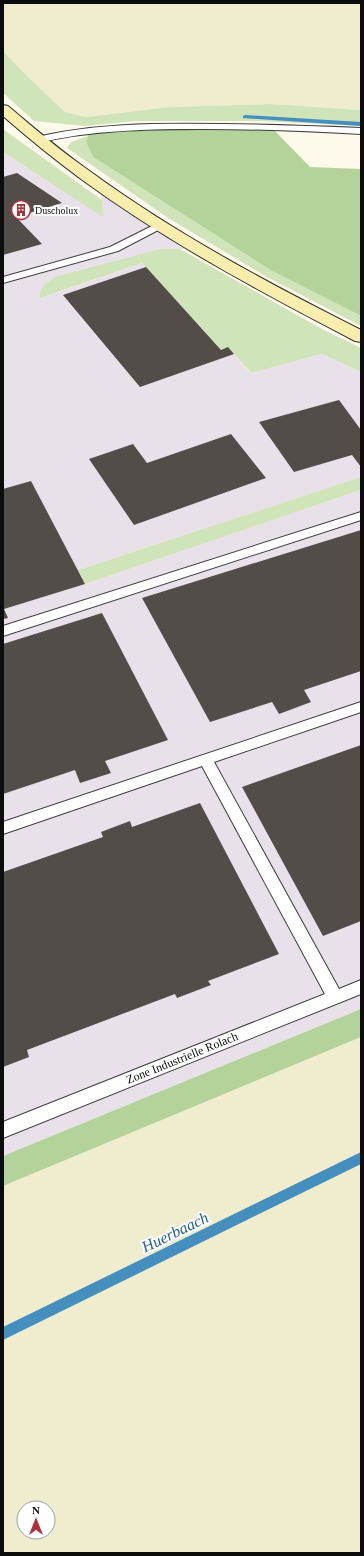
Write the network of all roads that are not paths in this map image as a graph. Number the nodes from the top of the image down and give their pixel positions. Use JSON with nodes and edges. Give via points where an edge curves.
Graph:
{"nodes":[{"id":1,"x":3,"y":109,"type":"edge"},
{"id":2,"x":361,"y":131,"type":"edge"},
{"id":3,"x":37,"y":140,"type":"junction"},
{"id":4,"x":160,"y":225,"type":"junction"},
{"id":5,"x":3,"y":280,"type":"edge"},
{"id":6,"x":361,"y":337,"type":"edge"},
{"id":7,"x":361,"y":516,"type":"edge"},
{"id":8,"x":3,"y":631,"type":"edge"},
{"id":9,"x":361,"y":707,"type":"edge"},
{"id":10,"x":205,"y":759,"type":"junction"},
{"id":11,"x":3,"y":828,"type":"edge"},
{"id":12,"x":361,"y":987,"type":"edge"},
{"id":13,"x":335,"y":997,"type":"junction"},
{"id":14,"x":3,"y":1130,"type":"edge"}],
"edges":[{"from":1,"to":3,"type":"main road"},
{"from":2,"to":3,"type":"lane","via":[[144,126],[66,132]]},
{"from":3,"to":4,"type":"main road"},
{"from":4,"to":5,"type":"lane","via":[[114,249]]},
{"from":4,"to":6,"type":"main road","via":[[269,290]]},
{"from":7,"to":8,"type":"lane"},
{"from":9,"to":10,"type":"lane"},
{"from":10,"to":11,"type":"lane"},
{"from":10,"to":13,"type":"lane"},
{"from":12,"to":13,"type":"lane","name":"Zone Industrielle Rolach"},
{"from":13,"to":14,"type":"lane","name":"Zone Industrielle Rolach"}]}
